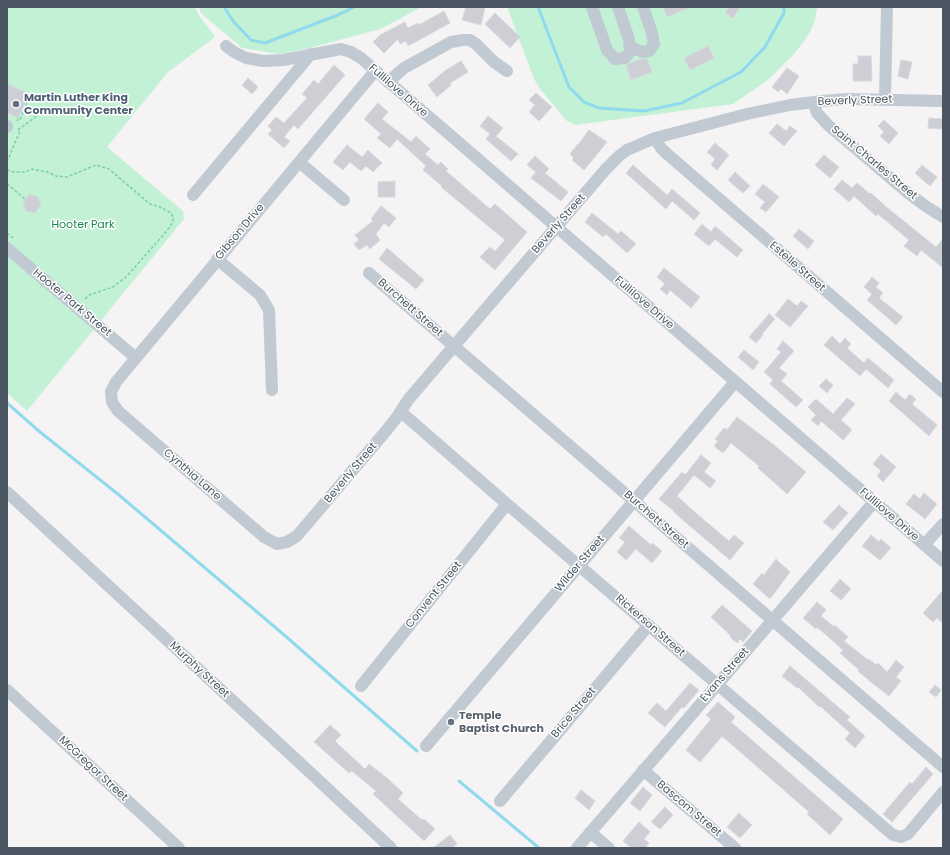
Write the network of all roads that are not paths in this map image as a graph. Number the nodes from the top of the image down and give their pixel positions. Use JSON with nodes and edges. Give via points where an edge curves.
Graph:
{"nodes":[{"id":1,"x":592,"y":7,"type":"edge"},
{"id":2,"x":618,"y":7,"type":"edge"},
{"id":3,"x":644,"y":7,"type":"edge"},
{"id":4,"x":887,"y":7,"type":"edge"},
{"id":5,"x":226,"y":46,"type":"dead end"},
{"id":6,"x":630,"y":47,"type":"junction"},
{"id":7,"x":311,"y":54,"type":"junction"},
{"id":8,"x":375,"y":71,"type":"junction"},
{"id":9,"x":507,"y":71,"type":"dead end"},
{"id":10,"x":388,"y":82,"type":"junction"},
{"id":11,"x":885,"y":99,"type":"junction"},
{"id":12,"x":943,"y":101,"type":"edge"},
{"id":13,"x":813,"y":102,"type":"junction"},
{"id":14,"x":655,"y":138,"type":"junction"},
{"id":15,"x":299,"y":162,"type":"junction"},
{"id":16,"x":193,"y":195,"type":"dead end"},
{"id":17,"x":344,"y":200,"type":"dead end"},
{"id":18,"x":943,"y":217,"type":"edge"},
{"id":19,"x":556,"y":228,"type":"junction"},
{"id":20,"x":12,"y":245,"type":"edge"},
{"id":21,"x":217,"y":259,"type":"junction"},
{"id":22,"x":369,"y":273,"type":"dead end"},
{"id":23,"x":454,"y":346,"type":"junction"},
{"id":24,"x":136,"y":358,"type":"junction"},
{"id":25,"x":735,"y":382,"type":"junction"},
{"id":26,"x":272,"y":390,"type":"dead end"},
{"id":27,"x":943,"y":392,"type":"edge"},
{"id":28,"x":111,"y":397,"type":"joint"},
{"id":29,"x":401,"y":412,"type":"junction"},
{"id":30,"x":7,"y":492,"type":"edge"},
{"id":31,"x":634,"y":501,"type":"junction"},
{"id":32,"x":874,"y":502,"type":"junction"},
{"id":33,"x":507,"y":504,"type":"junction"},
{"id":34,"x":943,"y":524,"type":"edge"},
{"id":35,"x":282,"y":544,"type":"joint"},
{"id":36,"x":924,"y":545,"type":"junction"},
{"id":37,"x":943,"y":561,"type":"edge"},
{"id":38,"x":579,"y":565,"type":"junction"},
{"id":39,"x":772,"y":621,"type":"junction"},
{"id":40,"x":649,"y":625,"type":"junction"},
{"id":41,"x":717,"y":685,"type":"junction"},
{"id":42,"x":361,"y":686,"type":"dead end"},
{"id":43,"x":7,"y":690,"type":"edge"},
{"id":44,"x":426,"y":746,"type":"dead end"},
{"id":45,"x":943,"y":767,"type":"edge"},
{"id":46,"x":643,"y":770,"type":"junction"},
{"id":47,"x":943,"y":792,"type":"edge"},
{"id":48,"x":500,"y":801,"type":"dead end"},
{"id":49,"x":590,"y":832,"type":"junction"},
{"id":50,"x":179,"y":848,"type":"edge"},
{"id":51,"x":391,"y":848,"type":"edge"},
{"id":52,"x":577,"y":848,"type":"edge"},
{"id":53,"x":609,"y":848,"type":"edge"},
{"id":54,"x":735,"y":848,"type":"edge"}],
"edges":[{"from":1,"to":6,"type":"street","via":[[607,50],[615,59],[625,58],[630,52]]},
{"from":2,"to":6,"type":"street"},
{"from":3,"to":6,"type":"street","via":[[654,44],[649,51],[643,52]]},
{"from":4,"to":11,"type":"street"},
{"from":5,"to":7,"type":"street","via":[[246,58],[263,61]]},
{"from":7,"to":8,"type":"street","name":"Fullilove Drive","via":[[341,49],[355,55]]},
{"from":7,"to":16,"type":"street"},
{"from":8,"to":10,"type":"street","name":"Fullilove Drive"},
{"from":8,"to":15,"type":"street","name":"Gibson Drive"},
{"from":9,"to":10,"type":"street","via":[[476,44],[470,40],[463,40],[451,42],[404,68]]},
{"from":10,"to":19,"type":"street","name":"Fullilove Drive"},
{"from":11,"to":12,"type":"street","name":"Beverly Street"},
{"from":11,"to":13,"type":"street","name":"Beverly Street"},
{"from":13,"to":14,"type":"street","name":"Beverly Street","via":[[747,114]]},
{"from":13,"to":18,"type":"street","name":"Saint Charles Street","via":[[817,113],[828,125],[908,193]]},
{"from":14,"to":19,"type":"street","name":"Beverly Street","via":[[634,146],[619,156]]},
{"from":14,"to":27,"type":"street","name":"Estelle Street","via":[[666,153]]},
{"from":15,"to":17,"type":"street"},
{"from":15,"to":21,"type":"street","name":"Gibson Drive"},
{"from":19,"to":23,"type":"street","name":"Beverly Street"},
{"from":19,"to":25,"type":"street","name":"Fullilove Drive"},
{"from":20,"to":24,"type":"street","name":"Hooter Park Street"},
{"from":21,"to":24,"type":"street","name":"Gibson Drive"},
{"from":21,"to":26,"type":"street","via":[[260,295],[269,310]]},
{"from":22,"to":23,"type":"street","name":"Burchett Street"},
{"from":23,"to":29,"type":"street","name":"Beverly Street","via":[[408,400]]},
{"from":23,"to":31,"type":"street","name":"Burchett Street"},
{"from":24,"to":28,"type":"street","name":"Gibson Drive","via":[[116,382]]},
{"from":25,"to":31,"type":"street","name":"Wilder Street"},
{"from":25,"to":32,"type":"street","name":"Fullilove Drive"},
{"from":28,"to":35,"type":"street","name":"Cynthia Lane","via":[[118,411],[252,527],[271,542]]},
{"from":29,"to":33,"type":"street","name":"Rickerson Street"},
{"from":29,"to":35,"type":"street","name":"Beverly Street","via":[[297,536]]},
{"from":30,"to":51,"type":"street","name":"Murphy Street"},
{"from":31,"to":38,"type":"street","name":"Wilder Street"},
{"from":31,"to":39,"type":"street","name":"Burchett Street"},
{"from":32,"to":36,"type":"street","name":"Fullilove Drive"},
{"from":32,"to":39,"type":"street","name":"Evans Street"},
{"from":33,"to":38,"type":"street","name":"Rickerson Street"},
{"from":33,"to":42,"type":"street","name":"Convent Street"},
{"from":34,"to":36,"type":"street"},
{"from":36,"to":37,"type":"street","name":"Fullilove Drive"},
{"from":38,"to":40,"type":"street","name":"Rickerson Street"},
{"from":38,"to":44,"type":"street","name":"Wilder Street"},
{"from":39,"to":41,"type":"street","name":"Evans Street"},
{"from":39,"to":45,"type":"street","name":"Burchett Street"},
{"from":40,"to":41,"type":"street","name":"Rickerson Street"},
{"from":40,"to":48,"type":"street","name":"Brice Street"},
{"from":41,"to":46,"type":"street","name":"Evans Street"},
{"from":41,"to":47,"type":"street","name":"Rickerson Street","via":[[893,835],[901,837],[908,834]]},
{"from":43,"to":50,"type":"street","name":"McGregor Street"},
{"from":46,"to":49,"type":"street","name":"Evans Street"},
{"from":46,"to":54,"type":"street","name":"Bascom Street"},
{"from":49,"to":52,"type":"street","name":"Evans Street"},
{"from":49,"to":53,"type":"street"}]}
